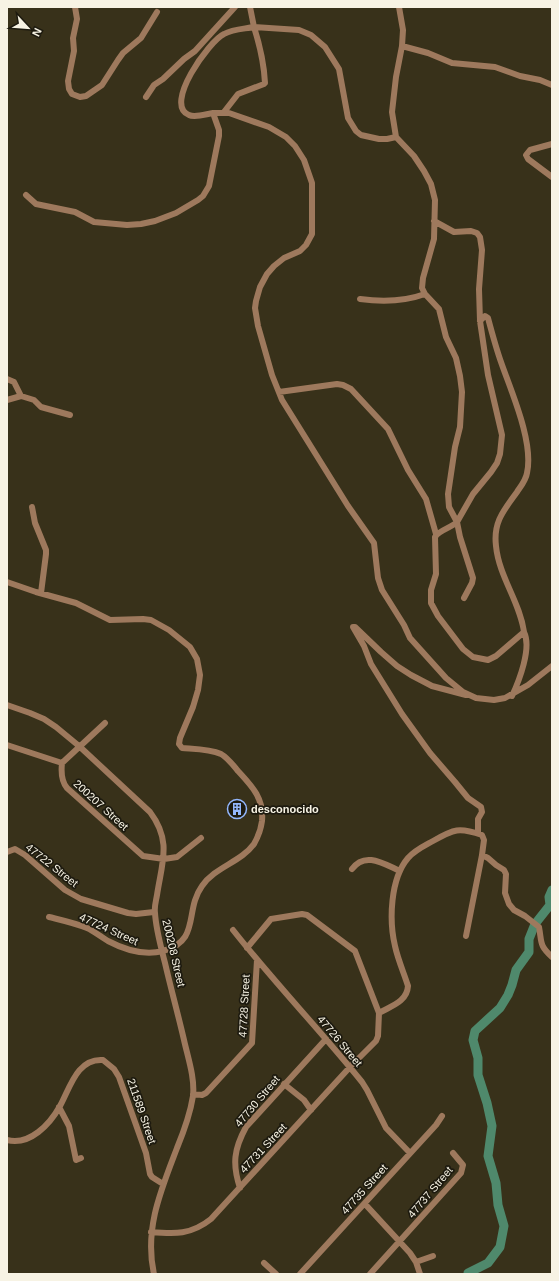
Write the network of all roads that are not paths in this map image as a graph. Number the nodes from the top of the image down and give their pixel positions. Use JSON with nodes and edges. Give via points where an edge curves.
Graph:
{"nodes":[{"id":1,"x":75,"y":7,"type":"edge"},
{"id":2,"x":235,"y":7,"type":"edge"},
{"id":3,"x":250,"y":7,"type":"edge"},
{"id":4,"x":399,"y":7,"type":"edge"},
{"id":5,"x":157,"y":12,"type":"dead end"},
{"id":6,"x":254,"y":27,"type":"junction"},
{"id":7,"x":402,"y":46,"type":"junction"},
{"id":8,"x":552,"y":85,"type":"edge"},
{"id":9,"x":146,"y":96,"type":"dead end"},
{"id":10,"x":224,"y":112,"type":"junction"},
{"id":11,"x":213,"y":113,"type":"junction"},
{"id":12,"x":396,"y":137,"type":"junction"},
{"id":13,"x":552,"y":144,"type":"edge"},
{"id":14,"x":552,"y":177,"type":"edge"},
{"id":15,"x":26,"y":195,"type":"dead end"},
{"id":16,"x":434,"y":220,"type":"junction"},
{"id":17,"x":425,"y":294,"type":"junction"},
{"id":18,"x":360,"y":299,"type":"dead end"},
{"id":19,"x":480,"y":321,"type":"junction"},
{"id":20,"x":7,"y":379,"type":"edge"},
{"id":21,"x":279,"y":392,"type":"junction"},
{"id":22,"x":21,"y":396,"type":"junction"},
{"id":23,"x":7,"y":400,"type":"edge"},
{"id":24,"x":70,"y":415,"type":"dead end"},
{"id":25,"x":32,"y":507,"type":"dead end"},
{"id":26,"x":457,"y":522,"type":"junction"},
{"id":27,"x":436,"y":534,"type":"junction"},
{"id":28,"x":7,"y":582,"type":"edge"},
{"id":29,"x":41,"y":593,"type":"junction"},
{"id":30,"x":464,"y":598,"type":"dead end"},
{"id":31,"x":524,"y":632,"type":"junction"},
{"id":32,"x":552,"y":666,"type":"edge"},
{"id":33,"x":470,"y":696,"type":"junction"},
{"id":34,"x":512,"y":696,"type":"junction"},
{"id":35,"x":7,"y":705,"type":"edge"},
{"id":36,"x":105,"y":724,"type":"dead end"},
{"id":37,"x":7,"y":745,"type":"edge"},
{"id":38,"x":79,"y":746,"type":"junction"},
{"id":39,"x":62,"y":763,"type":"junction"},
{"id":40,"x":478,"y":830,"type":"junction"},
{"id":41,"x":200,"y":838,"type":"dead end"},
{"id":42,"x":7,"y":852,"type":"edge"},
{"id":43,"x":482,"y":855,"type":"junction"},
{"id":44,"x":164,"y":859,"type":"junction"},
{"id":45,"x":352,"y":869,"type":"dead end"},
{"id":46,"x":400,"y":871,"type":"junction"},
{"id":47,"x":154,"y":912,"type":"junction"},
{"id":48,"x":49,"y":917,"type":"dead end"},
{"id":49,"x":233,"y":930,"type":"dead end"},
{"id":50,"x":466,"y":936,"type":"dead end"},
{"id":51,"x":246,"y":948,"type":"junction"},
{"id":52,"x":162,"y":951,"type":"junction"},
{"id":53,"x":552,"y":957,"type":"edge"},
{"id":54,"x":256,"y":960,"type":"junction"},
{"id":55,"x":379,"y":1012,"type":"junction"},
{"id":56,"x":326,"y":1039,"type":"junction"},
{"id":57,"x":350,"y":1068,"type":"junction"},
{"id":58,"x":284,"y":1084,"type":"junction"},
{"id":59,"x":193,"y":1094,"type":"junction"},
{"id":60,"x":60,"y":1107,"type":"junction"},
{"id":61,"x":312,"y":1110,"type":"junction"},
{"id":62,"x":442,"y":1116,"type":"dead end"},
{"id":63,"x":7,"y":1140,"type":"edge"},
{"id":64,"x":410,"y":1153,"type":"junction"},
{"id":65,"x":453,"y":1153,"type":"dead end"},
{"id":66,"x":82,"y":1158,"type":"dead end"},
{"id":67,"x":163,"y":1184,"type":"junction"},
{"id":68,"x":240,"y":1188,"type":"junction"},
{"id":69,"x":365,"y":1204,"type":"junction"},
{"id":70,"x":151,"y":1232,"type":"junction"},
{"id":71,"x":400,"y":1242,"type":"junction"},
{"id":72,"x":433,"y":1256,"type":"dead end"},
{"id":73,"x":416,"y":1262,"type":"junction"},
{"id":74,"x":264,"y":1263,"type":"dead end"},
{"id":75,"x":154,"y":1274,"type":"edge"},
{"id":76,"x":276,"y":1274,"type":"edge"},
{"id":77,"x":300,"y":1274,"type":"edge"},
{"id":78,"x":370,"y":1274,"type":"edge"},
{"id":79,"x":420,"y":1274,"type":"edge"}],
"edges":[{"from":1,"to":5,"type":"street","via":[[77,19],[73,38],[74,51],[68,81],[70,92],[80,97],[102,85],[118,60],[141,38]]},
{"from":2,"to":9,"type":"street","via":[[195,51],[154,85]]},
{"from":3,"to":6,"type":"street"},
{"from":4,"to":7,"type":"street"},
{"from":6,"to":10,"type":"street","via":[[260,46],[265,82],[238,94]]},
{"from":6,"to":11,"type":"street","via":[[223,34],[207,49],[194,68],[182,96],[182,108],[191,116]]},
{"from":6,"to":12,"type":"street","via":[[299,30],[311,36],[325,47],[339,69],[348,118],[356,131],[361,135],[379,139]]},
{"from":7,"to":8,"type":"street","via":[[452,63],[495,67]]},
{"from":7,"to":12,"type":"street","via":[[392,99]]},
{"from":10,"to":11,"type":"street"},
{"from":10,"to":21,"type":"street","via":[[265,125],[286,137],[304,160],[312,183],[310,240],[300,251],[284,258],[266,274],[256,300],[258,326]]},
{"from":11,"to":15,"type":"street","via":[[219,136],[209,186],[204,196],[176,213],[141,224],[94,222],[75,212],[36,204]]},
{"from":12,"to":16,"type":"street","via":[[414,156],[431,184],[435,200]]},
{"from":13,"to":14,"type":"street","via":[[530,150],[526,155]]},
{"from":16,"to":17,"type":"street","via":[[434,239],[422,283]]},
{"from":16,"to":19,"type":"street","via":[[454,232],[470,231],[480,237]]},
{"from":17,"to":18,"type":"street","via":[[382,302]]},
{"from":17,"to":26,"type":"street","via":[[439,309],[460,376],[460,423],[448,494],[449,507]]},
{"from":19,"to":26,"type":"street","via":[[502,444],[497,463],[473,494]]},
{"from":19,"to":31,"type":"street","via":[[485,316],[488,318],[528,445],[527,474],[500,516],[495,538],[499,564],[518,607]]},
{"from":20,"to":22,"type":"street","via":[[14,382]]},
{"from":21,"to":27,"type":"street","via":[[337,384],[352,389],[388,429],[426,499]]},
{"from":21,"to":33,"type":"street","via":[[348,506],[374,543],[382,590],[410,638],[446,678]]},
{"from":22,"to":23,"type":"street"},
{"from":22,"to":24,"type":"street","via":[[34,400],[39,406]]},
{"from":25,"to":29,"type":"street","via":[[35,523],[46,550]]},
{"from":26,"to":27,"type":"street"},
{"from":26,"to":30,"type":"street","via":[[473,578]]},
{"from":27,"to":31,"type":"street","via":[[436,574],[431,590],[431,604],[462,649],[473,657],[488,660],[502,652]]},
{"from":28,"to":29,"type":"street"},
{"from":29,"to":52,"type":"street","name":"47724 Street","via":[[76,604],[110,620],[151,620],[169,630],[190,647],[197,659],[200,675],[193,707],[179,744],[182,748],[214,752],[227,758],[260,798],[261,828],[254,843],[204,883],[197,896],[184,940],[175,947]]},
{"from":31,"to":34,"type":"street","via":[[527,642],[523,667]]},
{"from":32,"to":34,"type":"street"},
{"from":33,"to":34,"type":"street","via":[[494,700]]},
{"from":33,"to":40,"type":"street","via":[[427,684],[397,666],[353,627],[374,670],[402,714],[430,753],[468,798],[481,807]]},
{"from":35,"to":38,"type":"street","name":"200208 Street","via":[[44,719]]},
{"from":36,"to":38,"type":"street"},
{"from":37,"to":39,"type":"street"},
{"from":38,"to":39,"type":"street"},
{"from":38,"to":44,"type":"street","name":"200208 Street","via":[[150,812],[163,839]]},
{"from":39,"to":44,"type":"street","name":"200207 Street","via":[[61,776],[67,788],[140,854]]},
{"from":40,"to":43,"type":"street","via":[[484,840]]},
{"from":40,"to":46,"type":"street","via":[[462,829],[436,839],[408,857]]},
{"from":41,"to":44,"type":"street","via":[[177,857]]},
{"from":42,"to":47,"type":"street","name":"47722 Street","via":[[18,850],[66,890],[81,899],[128,913]]},
{"from":43,"to":50,"type":"street"},
{"from":43,"to":53,"type":"street","via":[[504,870],[505,894],[509,904],[539,926],[541,945]]},
{"from":44,"to":47,"type":"street","name":"200208 Street"},
{"from":45,"to":46,"type":"street","via":[[356,862],[368,859]]},
{"from":46,"to":55,"type":"street","via":[[394,889],[392,922],[395,947],[408,990],[403,1000]]},
{"from":47,"to":52,"type":"street","name":"200208 Street"},
{"from":48,"to":52,"type":"street","name":"47724 Street","via":[[87,928],[108,941],[137,952]]},
{"from":49,"to":51,"type":"street","name":"47726 Street"},
{"from":51,"to":54,"type":"street","name":"47726 Street"},
{"from":51,"to":55,"type":"street","via":[[271,919],[307,915],[353,949]]},
{"from":52,"to":59,"type":"street","name":"200208 Street","via":[[190,1068]]},
{"from":54,"to":56,"type":"street","name":"47726 Street"},
{"from":54,"to":59,"type":"street","name":"47728 Street","via":[[252,1043],[206,1093]]},
{"from":55,"to":57,"type":"street","name":"47731 Street","via":[[378,1036],[374,1044]]},
{"from":56,"to":57,"type":"street","name":"47726 Street"},
{"from":56,"to":58,"type":"street","name":"47730 Street"},
{"from":57,"to":61,"type":"street","name":"47731 Street"},
{"from":57,"to":64,"type":"street","name":"47726 Street","via":[[367,1090],[386,1128]]},
{"from":58,"to":61,"type":"street"},
{"from":58,"to":68,"type":"street","name":"47730 Street","via":[[246,1127],[237,1145],[235,1167]]},
{"from":59,"to":67,"type":"street","name":"200208 Street","via":[[186,1125]]},
{"from":60,"to":63,"type":"street","name":"211589 Street","via":[[30,1138],[23,1141]]},
{"from":60,"to":66,"type":"street","via":[[69,1126],[76,1160]]},
{"from":60,"to":67,"type":"street","name":"211589 Street","via":[[80,1070],[91,1061],[103,1060],[119,1077],[146,1153],[150,1174]]},
{"from":61,"to":68,"type":"street","name":"47731 Street"},
{"from":62,"to":64,"type":"street","name":"47735 Street"},
{"from":64,"to":69,"type":"street","name":"47735 Street"},
{"from":65,"to":71,"type":"street","name":"47737 Street","via":[[463,1165],[461,1173]]},
{"from":67,"to":70,"type":"street","name":"200208 Street"},
{"from":68,"to":70,"type":"street","name":"47731 Street","via":[[204,1226],[183,1233]]},
{"from":69,"to":71,"type":"street"},
{"from":69,"to":77,"type":"street","name":"47735 Street"},
{"from":70,"to":75,"type":"street","name":"200208 Street"},
{"from":71,"to":73,"type":"street"},
{"from":71,"to":78,"type":"street"},
{"from":72,"to":73,"type":"street"},
{"from":73,"to":79,"type":"street"},
{"from":74,"to":76,"type":"street"}]}
